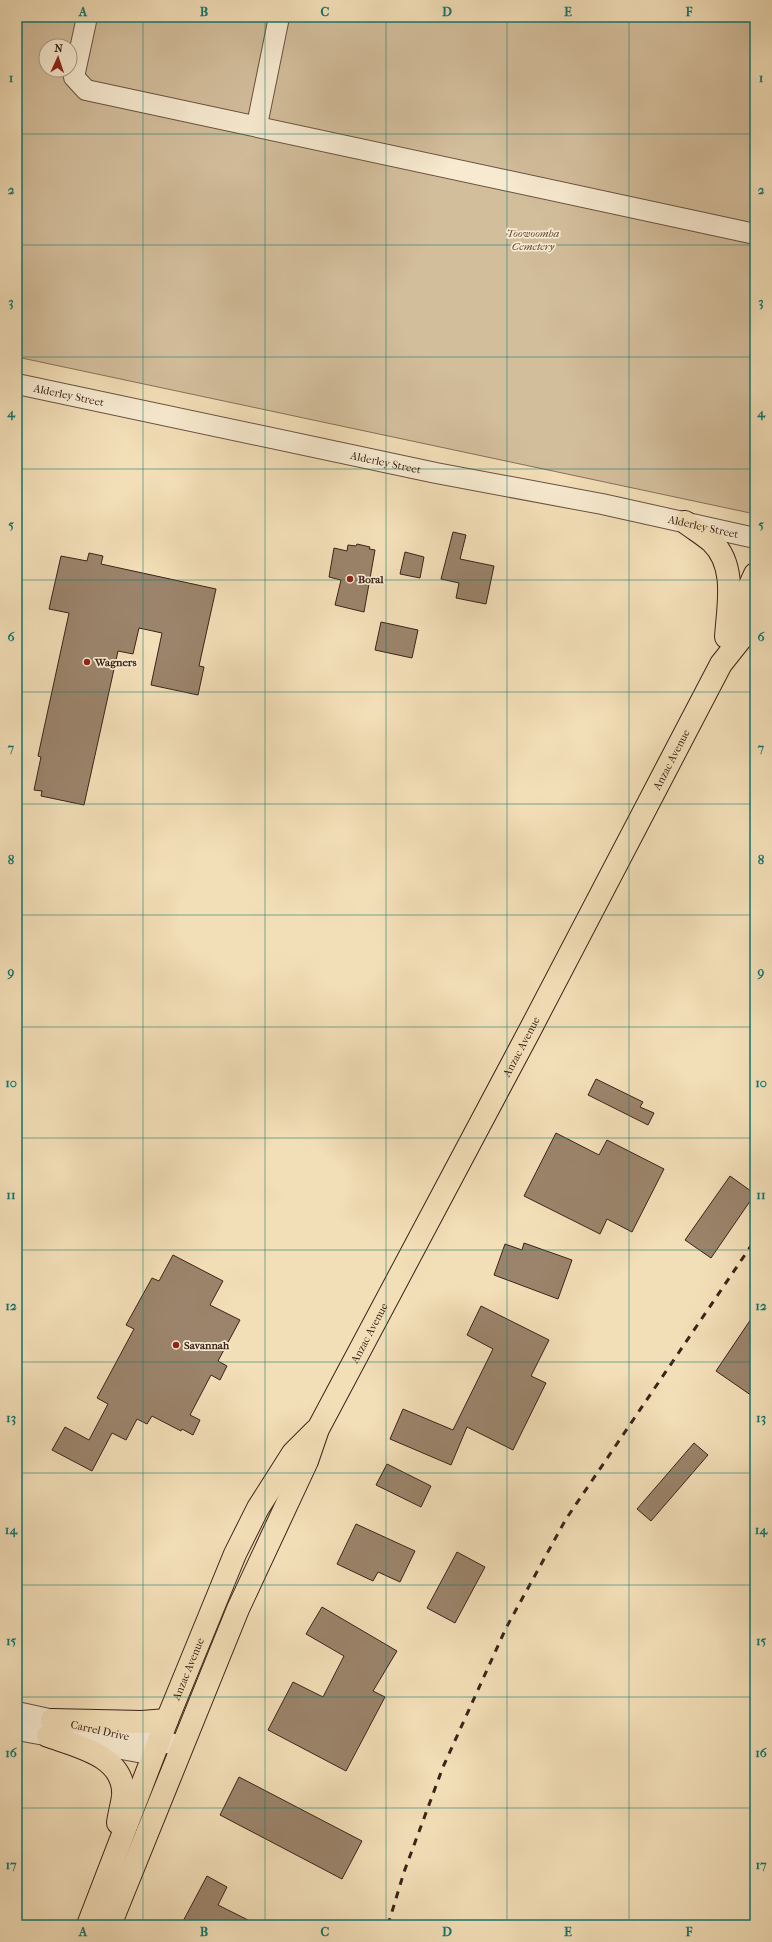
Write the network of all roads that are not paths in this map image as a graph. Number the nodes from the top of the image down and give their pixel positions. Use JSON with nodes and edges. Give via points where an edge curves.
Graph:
{"nodes":[{"id":1,"x":87,"y":17,"type":"edge"},
{"id":2,"x":280,"y":17,"type":"edge"},
{"id":3,"x":257,"y":126,"type":"junction"},
{"id":4,"x":755,"y":234,"type":"edge"},
{"id":5,"x":17,"y":384,"type":"edge"},
{"id":6,"x":685,"y":522,"type":"junction"},
{"id":7,"x":755,"y":538,"type":"edge"},
{"id":8,"x":755,"y":574,"type":"edge"},
{"id":9,"x":755,"y":614,"type":"edge"},
{"id":10,"x":726,"y":637,"type":"junction"},
{"id":11,"x":721,"y":664,"type":"junction"},
{"id":12,"x":318,"y":1429,"type":"junction"},
{"id":13,"x":17,"y":1712,"type":"edge"},
{"id":14,"x":167,"y":1720,"type":"junction"},
{"id":15,"x":50,"y":1728,"type":"junction"},
{"id":16,"x":17,"y":1730,"type":"edge"},
{"id":17,"x":157,"y":1748,"type":"junction"},
{"id":18,"x":180,"y":1752,"type":"junction"},
{"id":19,"x":112,"y":1866,"type":"junction"},
{"id":20,"x":88,"y":1925,"type":"edge"},
{"id":21,"x":110,"y":1925,"type":"edge"}],
"edges":[{"from":1,"to":3,"type":"street","via":[[74,77],[86,90]]},
{"from":2,"to":3,"type":"street"},
{"from":3,"to":4,"type":"street"},
{"from":5,"to":6,"type":"street","name":"Alderley Street","via":[[436,473]]},
{"from":6,"to":7,"type":"street","name":"Alderley Street"},
{"from":6,"to":10,"type":"highway","via":[[712,542],[726,566],[729,583]]},
{"from":8,"to":10,"type":"highway","name":"Anzac Avenue"},
{"from":9,"to":11,"type":"highway","name":"Anzac Avenue","via":[[744,635]]},
{"from":10,"to":11,"type":"highway","name":"Anzac Avenue"},
{"from":11,"to":12,"type":"highway","name":"Anzac Avenue"},
{"from":12,"to":14,"type":"highway","name":"Anzac Avenue","via":[[293,1453],[258,1508],[235,1554]]},
{"from":12,"to":18,"type":"highway","name":"Anzac Avenue","via":[[307,1461],[238,1609]]},
{"from":13,"to":15,"type":"street","name":"Carrel Drive"},
{"from":14,"to":15,"type":"highway"},
{"from":14,"to":17,"type":"highway","name":"Anzac Avenue"},
{"from":15,"to":16,"type":"street","name":"Carrel Drive"},
{"from":15,"to":17,"type":"street","name":"Carrel Drive"},
{"from":15,"to":19,"type":"highway","via":[[108,1762],[120,1778],[123,1794]]},
{"from":17,"to":18,"type":"street","name":"Carrel Drive"},
{"from":17,"to":19,"type":"highway","name":"Anzac Avenue"},
{"from":18,"to":21,"type":"highway","name":"Anzac Avenue"},
{"from":19,"to":20,"type":"highway","name":"Anzac Avenue"}]}
